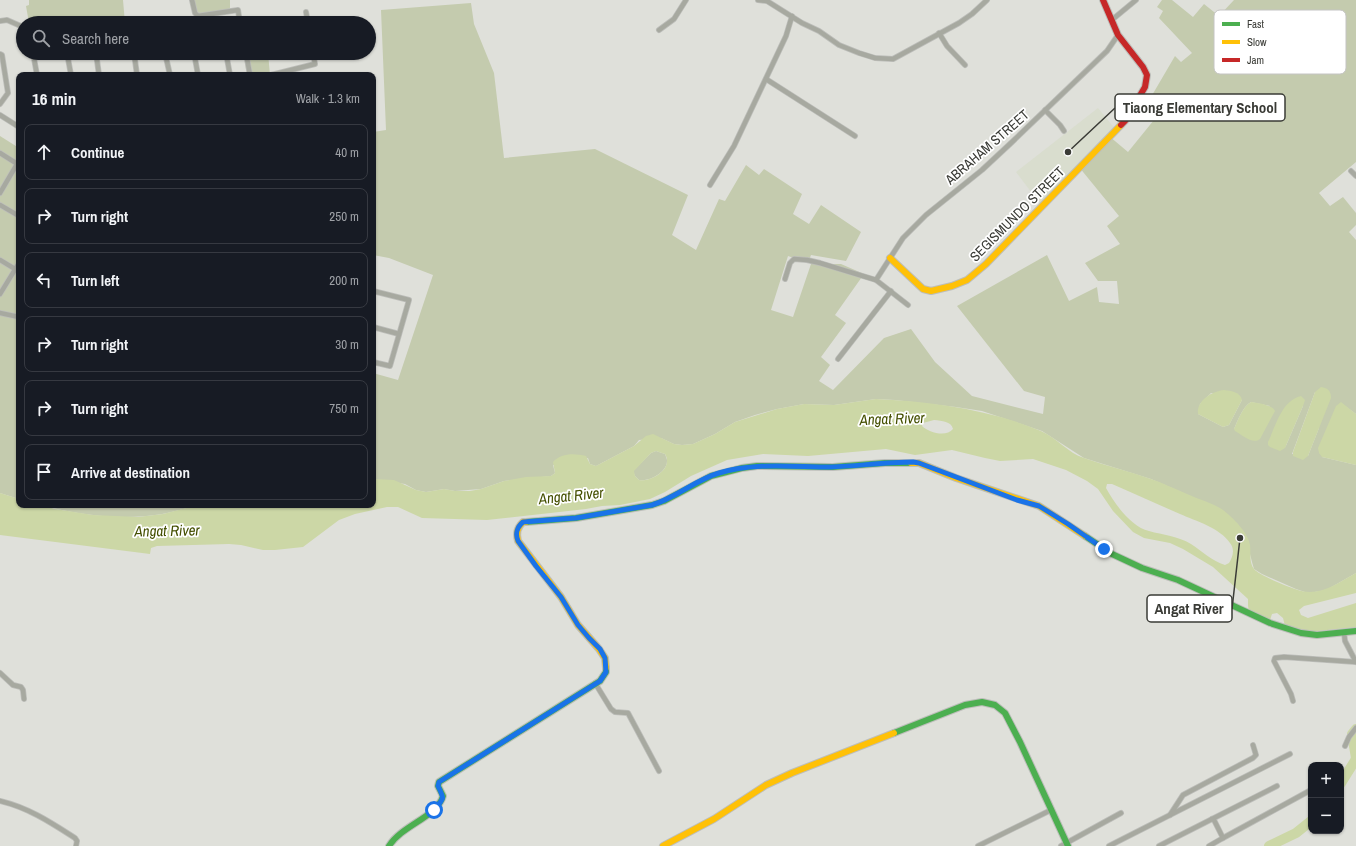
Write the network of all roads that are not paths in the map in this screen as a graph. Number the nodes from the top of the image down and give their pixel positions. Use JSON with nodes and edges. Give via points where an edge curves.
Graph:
{"nodes":[{"id":1,"x":192,"y":0,"type":"edge"},
{"id":2,"x":686,"y":0,"type":"edge"},
{"id":3,"x":758,"y":0,"type":"edge"},
{"id":4,"x":988,"y":0,"type":"edge"},
{"id":5,"x":1103,"y":0,"type":"edge"},
{"id":6,"x":1136,"y":0,"type":"edge"},
{"id":7,"x":306,"y":12,"type":"dead end"},
{"id":8,"x":198,"y":16,"type":"edge"},
{"id":9,"x":198,"y":16,"type":"edge"},
{"id":10,"x":239,"y":16,"type":"edge"},
{"id":11,"x":307,"y":16,"type":"edge"},
{"id":12,"x":792,"y":16,"type":"junction"},
{"id":13,"x":1112,"y":19,"type":"junction"},
{"id":14,"x":0,"y":21,"type":"edge"},
{"id":15,"x":16,"y":24,"type":"edge"},
{"id":16,"x":659,"y":30,"type":"dead end"},
{"id":17,"x":939,"y":33,"type":"junction"},
{"id":18,"x":1118,"y":35,"type":"junction"},
{"id":19,"x":0,"y":54,"type":"edge"},
{"id":20,"x":34,"y":60,"type":"edge"},
{"id":21,"x":68,"y":60,"type":"edge"},
{"id":22,"x":97,"y":60,"type":"edge"},
{"id":23,"x":135,"y":60,"type":"edge"},
{"id":24,"x":167,"y":60,"type":"edge"},
{"id":25,"x":195,"y":60,"type":"edge"},
{"id":26,"x":227,"y":60,"type":"edge"},
{"id":27,"x":247,"y":60,"type":"edge"},
{"id":28,"x":314,"y":60,"type":"edge"},
{"id":29,"x":965,"y":65,"type":"dead end"},
{"id":30,"x":36,"y":72,"type":"edge"},
{"id":31,"x":70,"y":72,"type":"edge"},
{"id":32,"x":99,"y":72,"type":"edge"},
{"id":33,"x":137,"y":72,"type":"edge"},
{"id":34,"x":169,"y":72,"type":"edge"},
{"id":35,"x":197,"y":72,"type":"edge"},
{"id":36,"x":229,"y":72,"type":"edge"},
{"id":37,"x":249,"y":72,"type":"edge"},
{"id":38,"x":284,"y":72,"type":"edge"},
{"id":39,"x":766,"y":79,"type":"junction"},
{"id":40,"x":0,"y":104,"type":"edge"},
{"id":41,"x":1045,"y":110,"type":"junction"},
{"id":42,"x":0,"y":115,"type":"edge"},
{"id":43,"x":16,"y":125,"type":"edge"},
{"id":44,"x":1064,"y":131,"type":"dead end"},
{"id":45,"x":855,"y":136,"type":"dead end"},
{"id":46,"x":0,"y":153,"type":"edge"},
{"id":47,"x":16,"y":163,"type":"edge"},
{"id":48,"x":16,"y":167,"type":"edge"},
{"id":49,"x":1351,"y":171,"type":"dead end"},
{"id":50,"x":1356,"y":176,"type":"edge"},
{"id":51,"x":710,"y":185,"type":"dead end"},
{"id":52,"x":0,"y":193,"type":"edge"},
{"id":53,"x":0,"y":205,"type":"edge"},
{"id":54,"x":16,"y":214,"type":"edge"},
{"id":55,"x":890,"y":258,"type":"junction"},
{"id":56,"x":0,"y":260,"type":"edge"},
{"id":57,"x":15,"y":269,"type":"joint"},
{"id":58,"x":785,"y":279,"type":"dead end"},
{"id":59,"x":876,"y":280,"type":"junction"},
{"id":60,"x":891,"y":291,"type":"junction"},
{"id":61,"x":376,"y":292,"type":"edge"},
{"id":62,"x":0,"y":294,"type":"edge"},
{"id":63,"x":908,"y":305,"type":"dead end"},
{"id":64,"x":0,"y":314,"type":"edge"},
{"id":65,"x":16,"y":315,"type":"edge"},
{"id":66,"x":376,"y":328,"type":"edge"},
{"id":67,"x":399,"y":334,"type":"junction"},
{"id":68,"x":838,"y":359,"type":"dead end"},
{"id":69,"x":376,"y":363,"type":"edge"},
{"id":70,"x":1356,"y":631,"type":"edge"},
{"id":71,"x":1344,"y":632,"type":"junction"},
{"id":72,"x":0,"y":673,"type":"edge"},
{"id":73,"x":595,"y":684,"type":"junction"},
{"id":74,"x":24,"y":699,"type":"dead end"},
{"id":75,"x":1293,"y":701,"type":"dead end"},
{"id":76,"x":1356,"y":728,"type":"edge"},
{"id":77,"x":1253,"y":745,"type":"dead end"},
{"id":78,"x":1345,"y":746,"type":"dead end"},
{"id":79,"x":1290,"y":754,"type":"dead end"},
{"id":80,"x":659,"y":771,"type":"dead end"},
{"id":81,"x":1277,"y":786,"type":"dead end"},
{"id":82,"x":1308,"y":792,"type":"edge"},
{"id":83,"x":0,"y":800,"type":"edge"},
{"id":84,"x":1051,"y":810,"type":"junction"},
{"id":85,"x":1121,"y":813,"type":"dead end"},
{"id":86,"x":1170,"y":815,"type":"junction"},
{"id":87,"x":1212,"y":819,"type":"junction"},
{"id":88,"x":1223,"y":838,"type":"junction"},
{"id":89,"x":1065,"y":845,"type":"edge"},
{"id":90,"x":76,"y":846,"type":"edge"},
{"id":91,"x":389,"y":846,"type":"edge"},
{"id":92,"x":663,"y":846,"type":"edge"},
{"id":93,"x":978,"y":846,"type":"edge"},
{"id":94,"x":1109,"y":846,"type":"edge"},
{"id":95,"x":1159,"y":846,"type":"edge"},
{"id":96,"x":1209,"y":846,"type":"edge"}],
"edges":[{"from":1,"to":9,"type":"street"},
{"from":2,"to":16,"type":"street","via":[[674,19]]},
{"from":3,"to":12,"type":"street","via":[[767,1]]},
{"from":4,"to":17,"type":"street","via":[[959,23]]},
{"from":5,"to":13,"type":"street"},
{"from":6,"to":13,"type":"street"},
{"from":7,"to":11,"type":"street"},
{"from":8,"to":10,"type":"street","via":[[238,10]]},
{"from":12,"to":17,"type":"street","via":[[839,45],[875,58],[893,60]]},
{"from":12,"to":39,"type":"street","via":[[786,36]]},
{"from":13,"to":18,"type":"street"},
{"from":14,"to":15,"type":"street","via":[[7,20]]},
{"from":17,"to":29,"type":"street"},
{"from":18,"to":41,"type":"street","name":"ABRAHAM STREET","via":[[1106,51]]},
{"from":18,"to":55,"type":"street","name":"SEGISMUNDO STREET","via":[[1147,75],[1145,87],[1138,100],[1125,121],[986,264],[967,280],[931,291],[923,289]]},
{"from":19,"to":40,"type":"street","via":[[8,93]]},
{"from":20,"to":30,"type":"street"},
{"from":21,"to":31,"type":"street"},
{"from":22,"to":32,"type":"street"},
{"from":23,"to":33,"type":"street"},
{"from":24,"to":34,"type":"street"},
{"from":25,"to":35,"type":"street"},
{"from":26,"to":36,"type":"street"},
{"from":27,"to":37,"type":"street"},
{"from":28,"to":38,"type":"street","via":[[315,64]]},
{"from":39,"to":45,"type":"street"},
{"from":39,"to":51,"type":"street","via":[[734,146]]},
{"from":41,"to":44,"type":"street"},
{"from":41,"to":55,"type":"street","name":"ABRAHAM STREET","via":[[982,170],[926,214],[903,238]]},
{"from":42,"to":43,"type":"street"},
{"from":46,"to":47,"type":"street"},
{"from":48,"to":52,"type":"street"},
{"from":49,"to":50,"type":"street"},
{"from":53,"to":54,"type":"street"},
{"from":55,"to":59,"type":"street","name":"ABRAHAM STREET"},
{"from":56,"to":57,"type":"street"},
{"from":57,"to":62,"type":"street"},
{"from":58,"to":59,"type":"street","via":[[790,263],[794,259],[820,263]]},
{"from":59,"to":60,"type":"street"},
{"from":60,"to":63,"type":"street"},
{"from":60,"to":68,"type":"street"},
{"from":61,"to":67,"type":"street","via":[[409,300]]},
{"from":64,"to":65,"type":"street"},
{"from":66,"to":67,"type":"street"},
{"from":67,"to":69,"type":"street","via":[[390,366]]},
{"from":70,"to":71,"type":"street"},
{"from":71,"to":73,"type":"street","via":[[1317,635],[1270,623],[1178,580],[1142,568],[1112,554],[1039,506],[919,463],[833,467],[757,466],[718,473],[652,505],[576,518],[523,522],[518,526],[518,541],[605,658],[606,672]]},
{"from":71,"to":75,"type":"street","via":[[1345,641],[1356,662],[1275,658]]},
{"from":72,"to":74,"type":"street","via":[[13,685],[21,687]]},
{"from":73,"to":80,"type":"street","via":[[611,709],[615,712],[628,713]]},
{"from":73,"to":91,"type":"street","via":[[439,782],[443,799],[434,810],[402,831]]},
{"from":76,"to":78,"type":"street","via":[[1348,737]]},
{"from":77,"to":86,"type":"street","via":[[1256,755],[1253,758],[1183,795]]},
{"from":79,"to":86,"type":"street"},
{"from":81,"to":87,"type":"street"},
{"from":82,"to":88,"type":"street"},
{"from":83,"to":90,"type":"street","via":[[43,817],[75,838]]},
{"from":84,"to":89,"type":"street"},
{"from":84,"to":92,"type":"street","via":[[1005,713],[995,706],[982,702],[965,705],[792,773],[766,785],[714,819]]},
{"from":84,"to":93,"type":"street"},
{"from":85,"to":89,"type":"street"},
{"from":86,"to":94,"type":"street"},
{"from":87,"to":88,"type":"street"},
{"from":87,"to":95,"type":"street"},
{"from":88,"to":96,"type":"street"}]}
